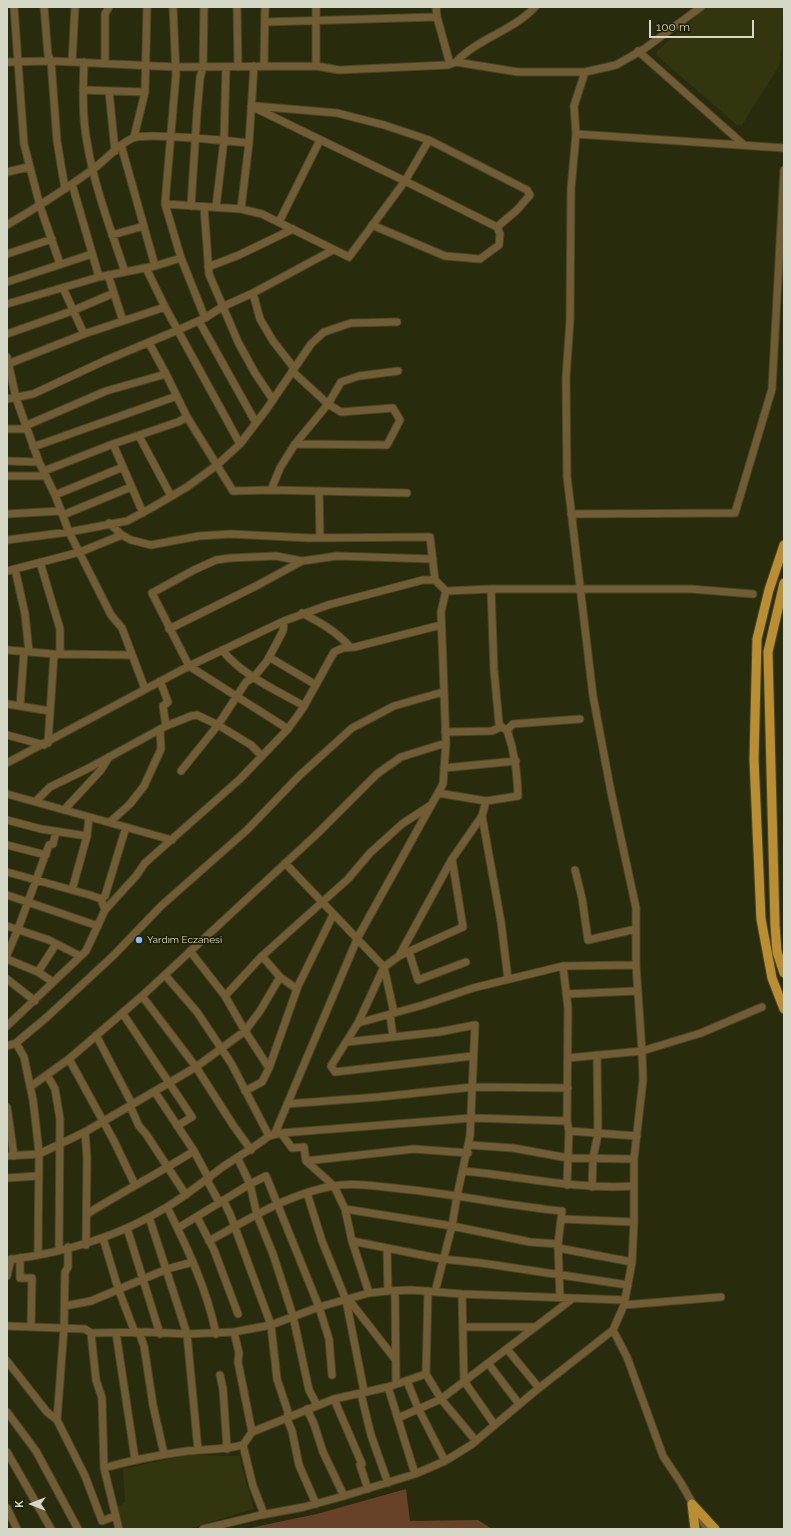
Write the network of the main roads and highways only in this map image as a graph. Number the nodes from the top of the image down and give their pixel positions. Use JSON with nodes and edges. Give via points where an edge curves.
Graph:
{"nodes":[{"id":1,"x":784,"y":545,"type":"edge"},
{"id":2,"x":784,"y":583,"type":"edge"},
{"id":3,"x":784,"y":972,"type":"edge"},
{"id":4,"x":784,"y":1009,"type":"edge"},
{"id":5,"x":695,"y":1529,"type":"edge"},
{"id":6,"x":715,"y":1529,"type":"edge"}],
"edges":[{"from":1,"to":4,"type":"main road","via":[[769,590],[758,639],[754,759],[761,919],[772,978]]},
{"from":2,"to":3,"type":"main road","via":[[768,652],[775,925],[777,952]]},
{"from":5,"to":6,"type":"main road","via":[[692,1504]]}]}
